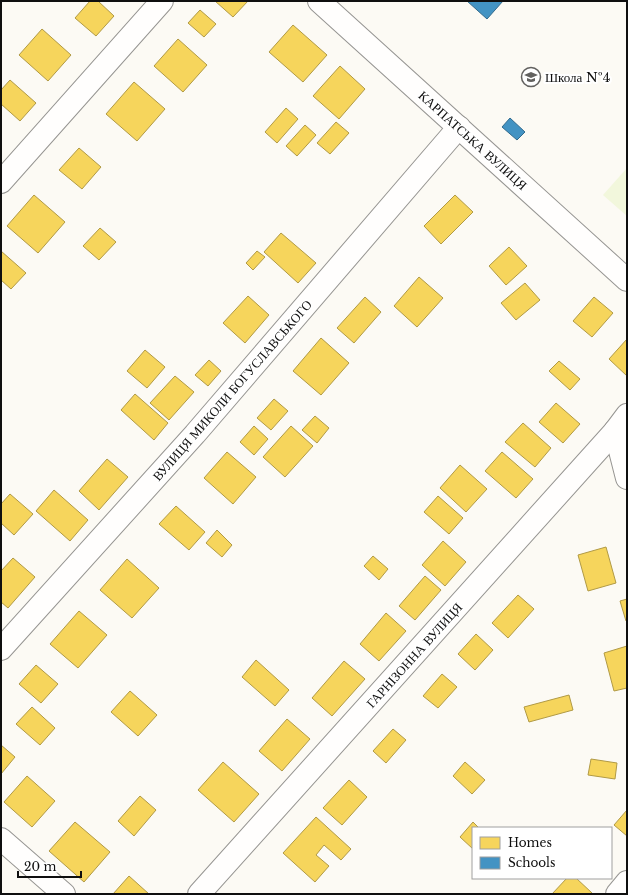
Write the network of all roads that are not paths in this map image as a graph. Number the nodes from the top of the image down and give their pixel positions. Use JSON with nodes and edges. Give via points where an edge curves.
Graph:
{"nodes":[{"id":1,"x":162,"y":1,"type":"edge"},
{"id":2,"x":319,"y":1,"type":"edge"},
{"id":3,"x":459,"y":126,"type":"junction"},
{"id":4,"x":1,"y":182,"type":"edge"},
{"id":5,"x":627,"y":280,"type":"edge"},
{"id":6,"x":621,"y":423,"type":"edge"},
{"id":7,"x":627,"y":478,"type":"edge"},
{"id":8,"x":1,"y":649,"type":"edge"},
{"id":9,"x":1,"y":839,"type":"edge"},
{"id":10,"x":627,"y":882,"type":"edge"},
{"id":11,"x":64,"y":894,"type":"edge"},
{"id":12,"x":199,"y":894,"type":"edge"},
{"id":13,"x":616,"y":894,"type":"edge"}],
"edges":[{"from":1,"to":4,"type":"street"},
{"from":2,"to":3,"type":"street","name":"КАРПАТСЬКА ВУЛИЦЯ"},
{"from":3,"to":5,"type":"street","name":"КАРПАТСЬКА ВУЛИЦЯ"},
{"from":3,"to":8,"type":"street","name":"ВУЛИЦЯ МИКОЛИ БОГУСЛАВСЬКОГО","via":[[195,434]]},
{"from":6,"to":7,"type":"street"},
{"from":6,"to":12,"type":"street","name":"ГАРНІЗОННА ВУЛИЦЯ"},
{"from":9,"to":11,"type":"street"},
{"from":10,"to":13,"type":"street"}]}
